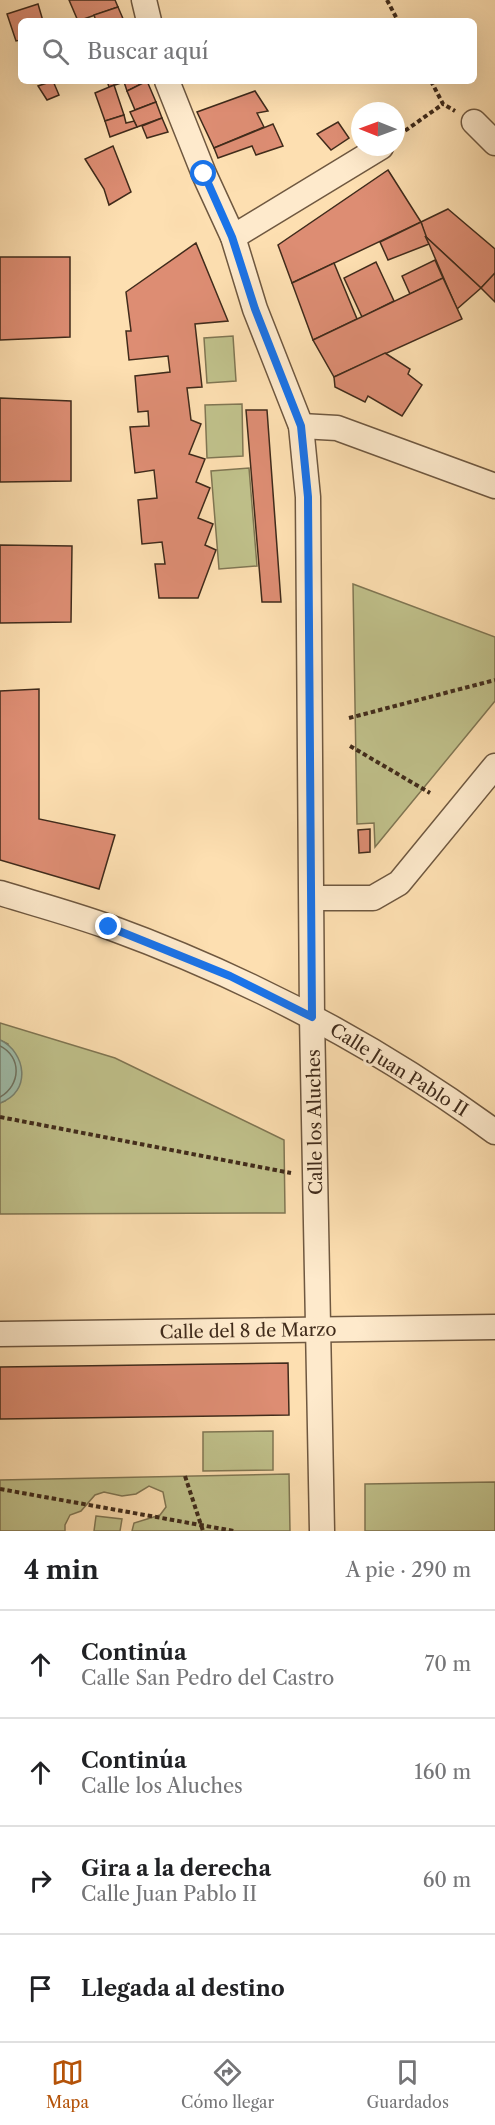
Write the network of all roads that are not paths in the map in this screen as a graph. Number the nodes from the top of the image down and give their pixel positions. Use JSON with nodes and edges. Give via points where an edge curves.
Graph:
{"nodes":[{"id":1,"x":144,"y":0,"type":"edge"},
{"id":2,"x":148,"y":18,"type":"edge"},
{"id":3,"x":168,"y":84,"type":"edge"},
{"id":4,"x":474,"y":122,"type":"road end"},
{"id":5,"x":495,"y":143,"type":"edge"},
{"id":6,"x":366,"y":156,"type":"edge"},
{"id":7,"x":232,"y":237,"type":"junction"},
{"id":8,"x":301,"y":426,"type":"junction"},
{"id":9,"x":495,"y":486,"type":"edge"},
{"id":10,"x":495,"y":766,"type":"edge"},
{"id":11,"x":0,"y":893,"type":"edge"},
{"id":12,"x":313,"y":898,"type":"junction"},
{"id":13,"x":312,"y":1017,"type":"junction"},
{"id":14,"x":495,"y":1132,"type":"edge"},
{"id":15,"x":495,"y":1327,"type":"edge"},
{"id":16,"x":319,"y":1330,"type":"junction"},
{"id":17,"x":0,"y":1334,"type":"edge"},
{"id":18,"x":322,"y":1531,"type":"edge"}],
"edges":[{"from":1,"to":2,"type":"street"},
{"from":3,"to":7,"type":"street","name":"Calle los Aluches"},
{"from":4,"to":5,"type":"street"},
{"from":6,"to":7,"type":"street"},
{"from":7,"to":8,"type":"street","name":"Calle los Aluches","via":[[255,309]]},
{"from":8,"to":9,"type":"street","via":[[337,428]]},
{"from":8,"to":12,"type":"street","name":"Calle los Aluches","via":[[308,497]]},
{"from":10,"to":12,"type":"street","via":[[399,883],[373,898]]},
{"from":11,"to":13,"type":"street","name":"Calle Juan Pablo II","via":[[109,927],[230,976]]},
{"from":12,"to":13,"type":"street","name":"Calle los Aluches"},
{"from":13,"to":14,"type":"street","name":"Calle Juan Pablo II","via":[[454,1102]]},
{"from":13,"to":16,"type":"street","name":"Calle los Aluches"},
{"from":15,"to":16,"type":"street","name":"Calle del 8 de Marzo"},
{"from":16,"to":17,"type":"street","name":"Calle del 8 de Marzo"},
{"from":16,"to":18,"type":"street","name":"Calle los Aluches"}]}
